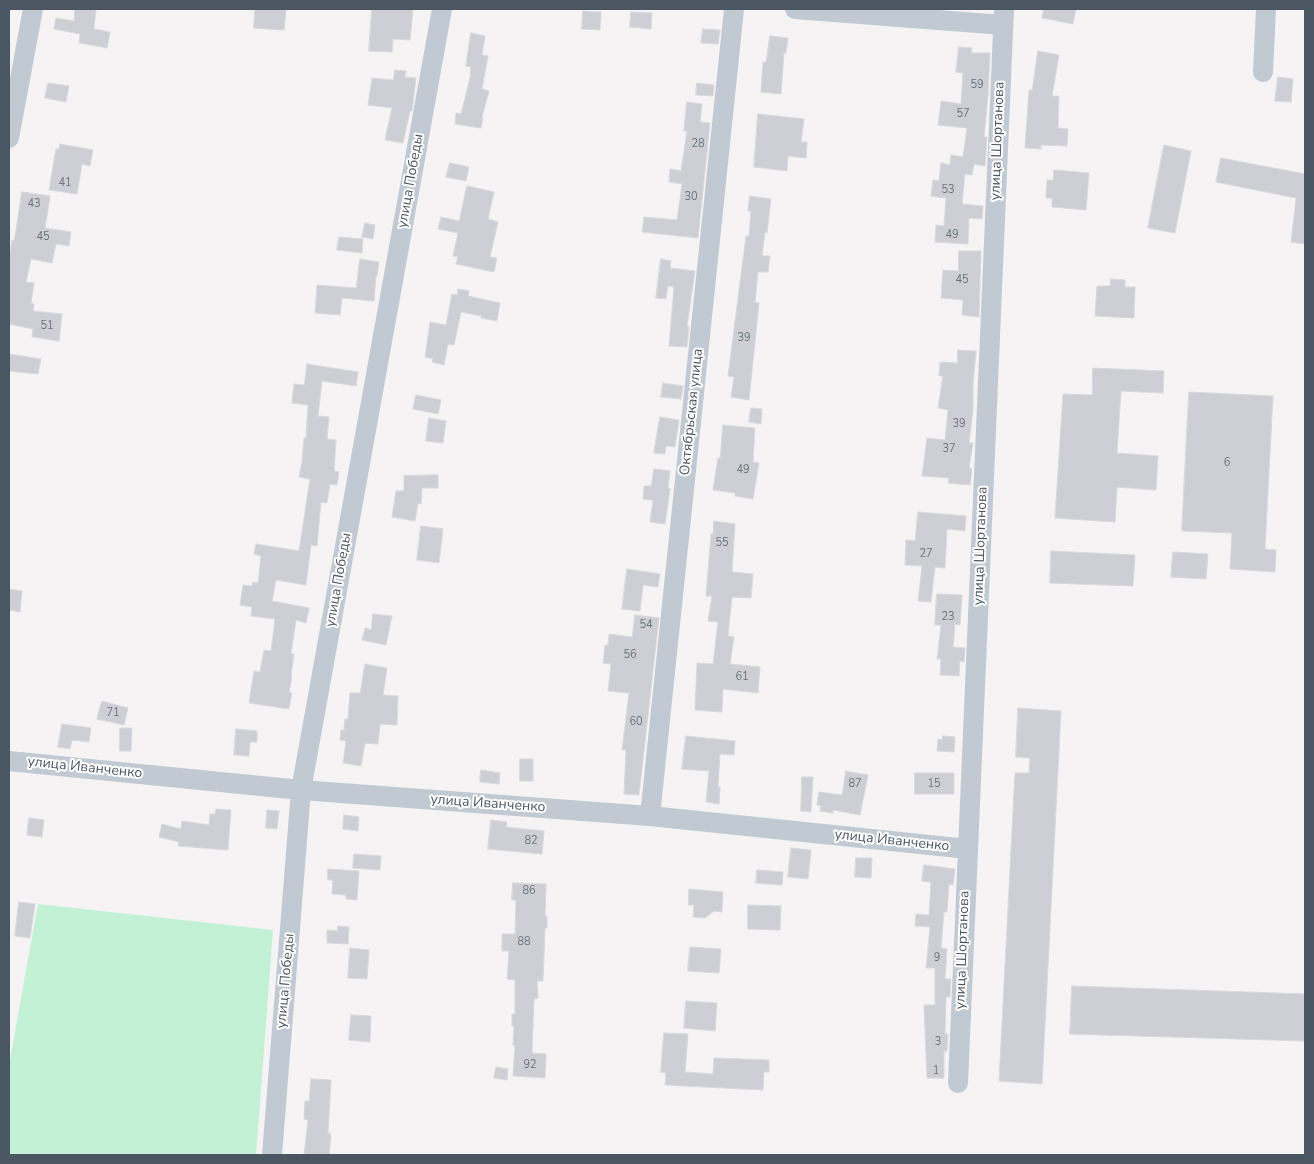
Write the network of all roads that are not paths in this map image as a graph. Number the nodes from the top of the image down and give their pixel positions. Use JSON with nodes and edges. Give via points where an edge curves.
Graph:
{"nodes":[{"id":1,"x":33,"y":9,"type":"edge"},
{"id":2,"x":442,"y":9,"type":"edge"},
{"id":3,"x":734,"y":9,"type":"edge"},
{"id":4,"x":795,"y":9,"type":"edge"},
{"id":5,"x":1266,"y":9,"type":"edge"},
{"id":6,"x":1003,"y":17,"type":"edge"},
{"id":7,"x":1263,"y":72,"type":"dead end"},
{"id":8,"x":9,"y":138,"type":"edge"},
{"id":9,"x":9,"y":761,"type":"edge"},
{"id":10,"x":301,"y":790,"type":"junction"},
{"id":11,"x":650,"y":816,"type":"junction"},
{"id":12,"x":968,"y":849,"type":"junction"},
{"id":13,"x":958,"y":1083,"type":"dead end"},
{"id":14,"x":272,"y":1155,"type":"edge"}],
"edges":[{"from":1,"to":8,"type":"street"},
{"from":2,"to":10,"type":"street","name":"улица Победы"},
{"from":3,"to":11,"type":"street","name":"Октябрьская улица"},
{"from":4,"to":6,"type":"street"},
{"from":5,"to":7,"type":"street"},
{"from":6,"to":12,"type":"street","name":"улица Шортанова"},
{"from":9,"to":10,"type":"street","name":"улица Иванченко"},
{"from":10,"to":11,"type":"street","name":"улица Иванченко"},
{"from":10,"to":14,"type":"street","name":"улица Победы"},
{"from":11,"to":12,"type":"street","name":"улица Иванченко"},
{"from":12,"to":13,"type":"street","name":"улица Шортанова"}]}
